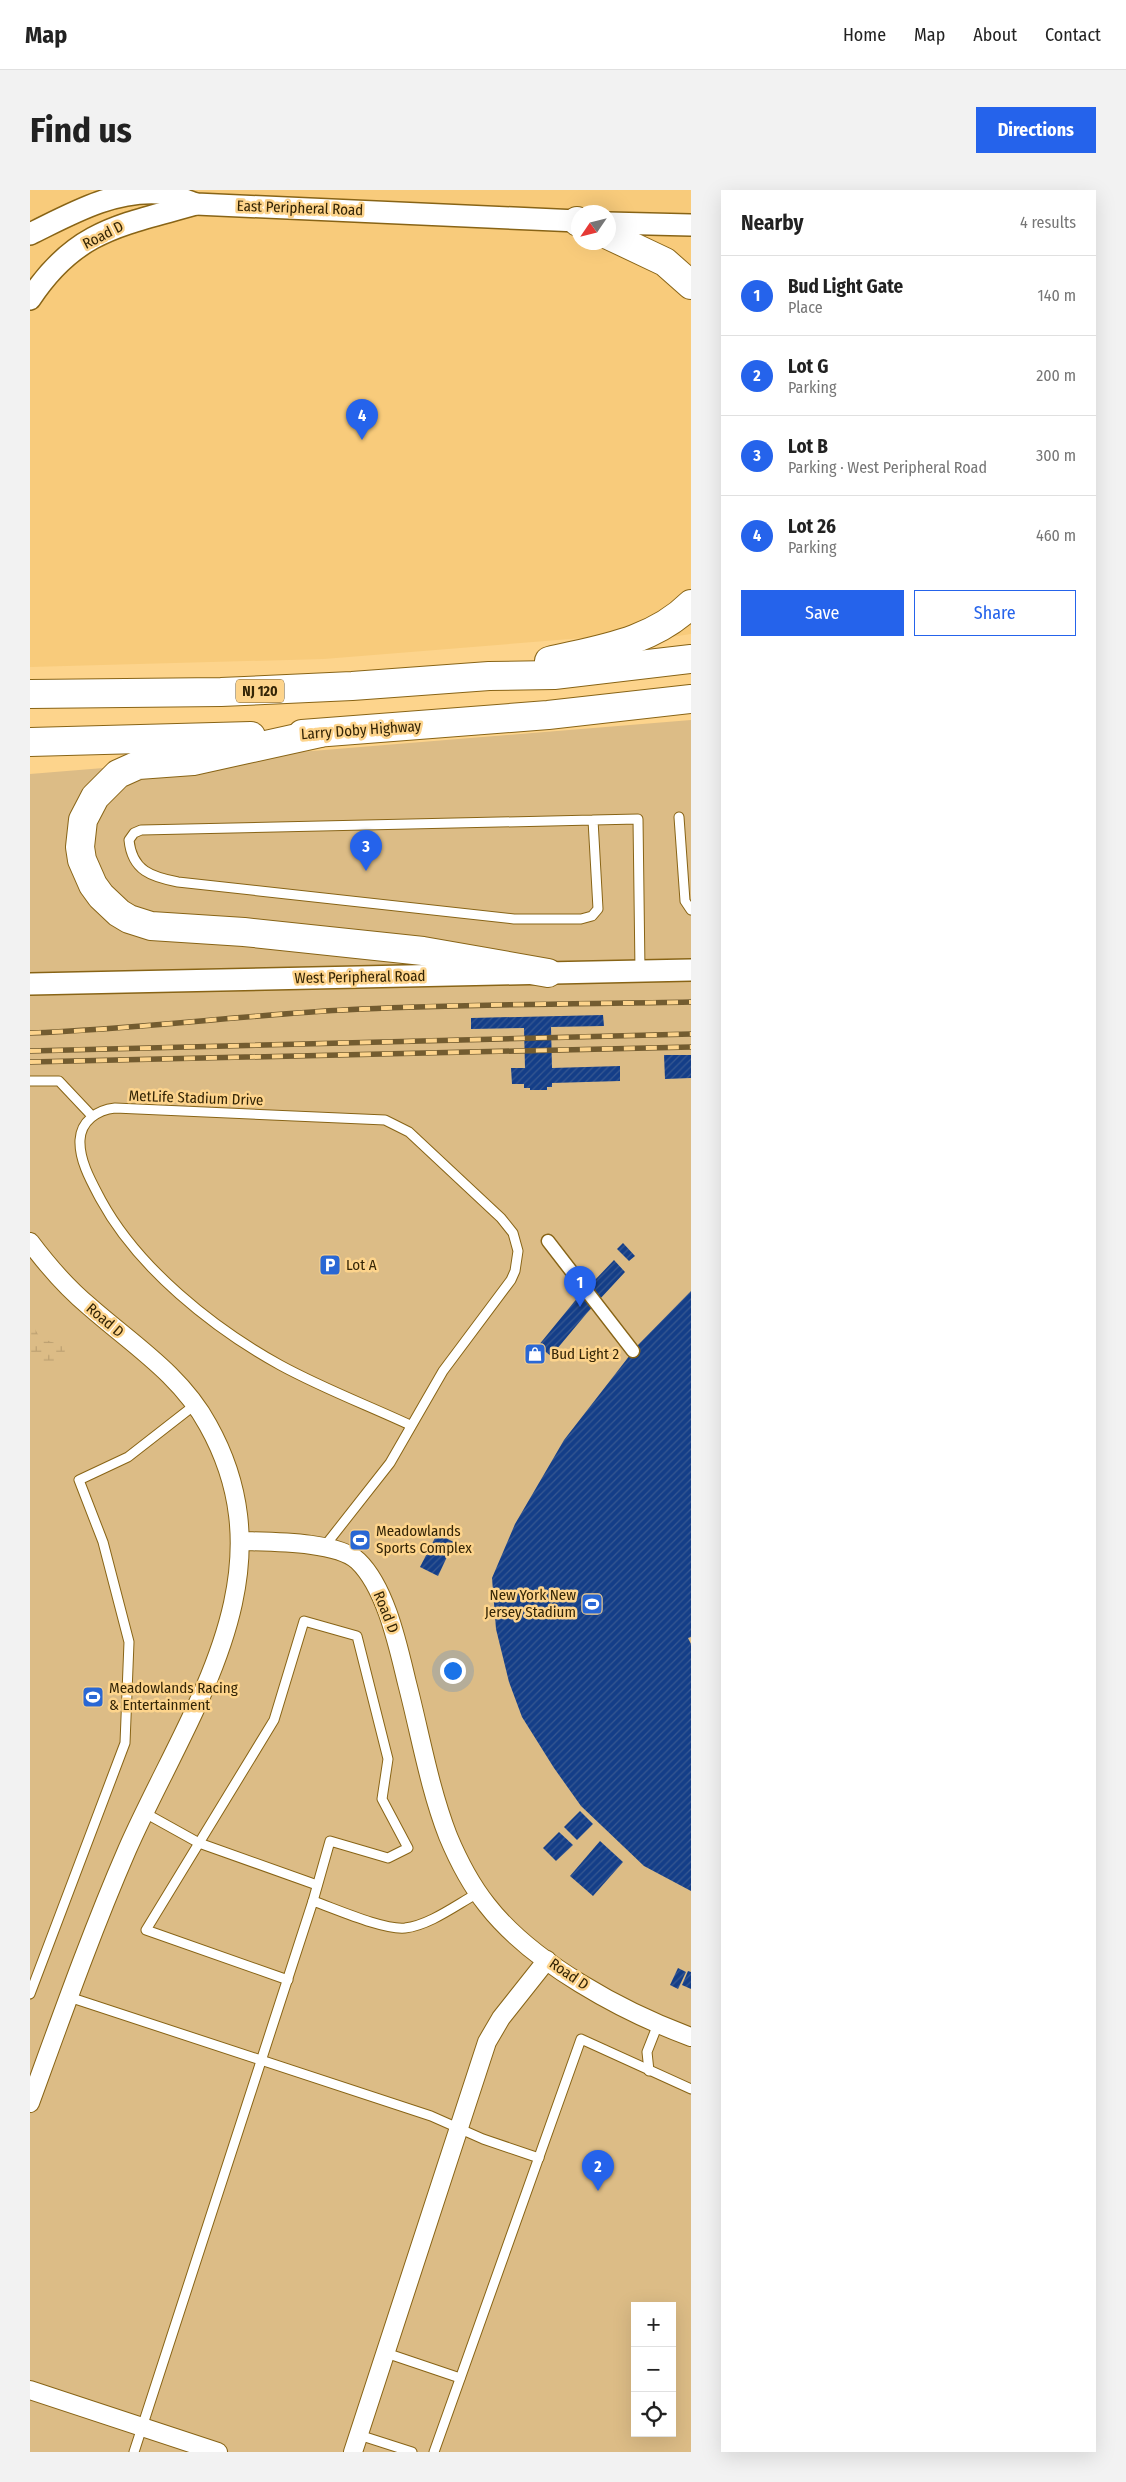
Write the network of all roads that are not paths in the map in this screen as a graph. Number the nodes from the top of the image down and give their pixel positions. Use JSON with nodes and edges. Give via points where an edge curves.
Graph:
{"nodes":[{"id":1,"x":117,"y":193,"type":"edge"},
{"id":2,"x":196,"y":204,"type":"junction"},
{"id":3,"x":571,"y":221,"type":"edge"},
{"id":4,"x":616,"y":223,"type":"edge"},
{"id":5,"x":691,"y":225,"type":"edge"},
{"id":6,"x":30,"y":234,"type":"edge"},
{"id":7,"x":616,"y":239,"type":"edge"},
{"id":8,"x":691,"y":285,"type":"edge"},
{"id":9,"x":30,"y":299,"type":"edge"},
{"id":10,"x":691,"y":604,"type":"edge"},
{"id":11,"x":691,"y":659,"type":"edge"},
{"id":12,"x":489,"y":676,"type":"junction"},
{"id":13,"x":30,"y":694,"type":"edge"},
{"id":14,"x":687,"y":700,"type":"edge"},
{"id":15,"x":320,"y":733,"type":"junction"},
{"id":16,"x":30,"y":742,"type":"edge"},
{"id":17,"x":679,"y":818,"type":"dead end"},
{"id":18,"x":593,"y":820,"type":"junction"},
{"id":19,"x":691,"y":910,"type":"edge"},
{"id":20,"x":691,"y":970,"type":"edge"},
{"id":21,"x":640,"y":971,"type":"junction"},
{"id":22,"x":548,"y":973,"type":"junction"},
{"id":23,"x":30,"y":984,"type":"edge"},
{"id":24,"x":30,"y":1081,"type":"edge"},
{"id":25,"x":92,"y":1116,"type":"junction"},
{"id":26,"x":548,"y":1241,"type":"dead end"},
{"id":27,"x":30,"y":1242,"type":"edge"},
{"id":28,"x":633,"y":1351,"type":"dead end"},
{"id":29,"x":196,"y":1404,"type":"junction"},
{"id":30,"x":410,"y":1425,"type":"junction"},
{"id":31,"x":241,"y":1541,"type":"junction"},
{"id":32,"x":324,"y":1547,"type":"junction"},
{"id":33,"x":145,"y":1813,"type":"junction"},
{"id":34,"x":199,"y":1843,"type":"junction"},
{"id":35,"x":317,"y":1885,"type":"junction"},
{"id":36,"x":478,"y":1893,"type":"junction"},
{"id":37,"x":313,"y":1902,"type":"junction"},
{"id":38,"x":547,"y":1960,"type":"junction"},
{"id":39,"x":288,"y":1980,"type":"junction"},
{"id":40,"x":30,"y":1994,"type":"edge"},
{"id":41,"x":70,"y":1996,"type":"junction"},
{"id":42,"x":658,"y":2024,"type":"junction"},
{"id":43,"x":691,"y":2037,"type":"edge"},
{"id":44,"x":262,"y":2060,"type":"junction"},
{"id":45,"x":649,"y":2071,"type":"junction"},
{"id":46,"x":691,"y":2089,"type":"edge"},
{"id":47,"x":30,"y":2103,"type":"edge"},
{"id":48,"x":459,"y":2129,"type":"junction"},
{"id":49,"x":539,"y":2158,"type":"junction"},
{"id":50,"x":386,"y":2353,"type":"junction"},
{"id":51,"x":460,"y":2378,"type":"junction"},
{"id":52,"x":30,"y":2390,"type":"edge"},
{"id":53,"x":144,"y":2428,"type":"junction"},
{"id":54,"x":359,"y":2435,"type":"junction"},
{"id":55,"x":134,"y":2452,"type":"edge"},
{"id":56,"x":218,"y":2452,"type":"edge"},
{"id":57,"x":353,"y":2452,"type":"edge"},
{"id":58,"x":412,"y":2452,"type":"edge"},
{"id":59,"x":434,"y":2452,"type":"edge"}],
"edges":[{"from":1,"to":2,"type":"street","name":"East Peripheral Road","via":[[160,193]]},
{"from":1,"to":6,"type":"street","name":"East Peripheral Road"},
{"from":2,"to":3,"type":"street","name":"East Peripheral Road"},
{"from":2,"to":9,"type":"street","name":"Road D","via":[[129,221],[84,242],[58,264]]},
{"from":4,"to":5,"type":"street"},
{"from":7,"to":8,"type":"highway","via":[[665,262]]},
{"from":10,"to":12,"type":"highway","via":[[668,624],[646,636]]},
{"from":11,"to":12,"type":"highway","number":"NJ 120","via":[[554,675]]},
{"from":12,"to":13,"type":"highway","number":"NJ 120","via":[[287,690]]},
{"from":14,"to":15,"type":"highway","name":"Larry Doby Highway","via":[[548,716]]},
{"from":15,"to":16,"type":"highway","name":"Larry Doby Highway"},
{"from":15,"to":22,"type":"highway","via":[[193,761],[138,766],[118,774],[94,797],[83,820],[82,860],[93,885],[119,913],[151,926],[423,951]]},
{"from":17,"to":19,"type":"lane","via":[[685,901]]},
{"from":18,"to":18,"type":"lane","via":[[141,830],[129,840],[134,858],[142,869],[154,877],[178,882],[514,919],[581,919],[592,916],[598,909]]},
{"from":18,"to":21,"type":"lane","via":[[638,819]]},
{"from":20,"to":21,"type":"street","name":"West Peripheral Road"},
{"from":21,"to":22,"type":"street","name":"West Peripheral Road"},
{"from":22,"to":23,"type":"street","name":"West Peripheral Road"},
{"from":24,"to":25,"type":"lane","via":[[59,1081]]},
{"from":25,"to":30,"type":"lane","via":[[82,1130],[80,1147],[96,1192],[129,1241],[167,1281],[222,1328],[273,1361]]},
{"from":25,"to":30,"type":"lane","name":"MetLife Stadium Drive","via":[[115,1108],[386,1120],[409,1132],[501,1218],[516,1242],[518,1261],[515,1271],[443,1372]]},
{"from":26,"to":28,"type":"street"},
{"from":27,"to":29,"type":"street","name":"Road D","via":[[73,1292],[172,1376]]},
{"from":29,"to":31,"type":"street","name":"Road D","via":[[228,1469],[235,1492]]},
{"from":29,"to":40,"type":"lane","via":[[128,1457],[79,1480],[104,1542],[129,1642],[125,1743]]},
{"from":30,"to":32,"type":"lane","name":"MetLife Stadium Drive","via":[[390,1462]]},
{"from":31,"to":32,"type":"street","name":"Road D"},
{"from":31,"to":33,"type":"street","via":[[238,1584],[217,1659]]},
{"from":32,"to":36,"type":"street","name":"Road D","via":[[358,1560],[381,1598],[398,1645],[436,1801],[448,1836]]},
{"from":33,"to":34,"type":"lane"},
{"from":33,"to":41,"type":"street","via":[[99,1915]]},
{"from":34,"to":35,"type":"lane"},
{"from":34,"to":35,"type":"lane","via":[[274,1720],[304,1621],[358,1636],[388,1759],[382,1799],[408,1848],[388,1858],[330,1841]]},
{"from":34,"to":39,"type":"lane","via":[[146,1930]]},
{"from":35,"to":37,"type":"lane"},
{"from":36,"to":37,"type":"lane","via":[[406,1928],[390,1927]]},
{"from":36,"to":38,"type":"street","name":"Road D","via":[[498,1918]]},
{"from":37,"to":39,"type":"lane"},
{"from":38,"to":42,"type":"street","name":"Road D","via":[[604,1998]]},
{"from":38,"to":48,"type":"street","via":[[501,2018],[487,2042]]},
{"from":39,"to":44,"type":"lane"},
{"from":41,"to":44,"type":"lane"},
{"from":41,"to":47,"type":"street"},
{"from":42,"to":43,"type":"street","name":"Road D"},
{"from":42,"to":45,"type":"lane","via":[[647,2052]]},
{"from":44,"to":48,"type":"lane","via":[[431,2116]]},
{"from":44,"to":53,"type":"lane","via":[[150,2401]]},
{"from":45,"to":46,"type":"lane"},
{"from":45,"to":49,"type":"lane","via":[[582,2039]]},
{"from":48,"to":49,"type":"lane"},
{"from":48,"to":50,"type":"street"},
{"from":49,"to":51,"type":"lane"},
{"from":50,"to":51,"type":"lane"},
{"from":50,"to":54,"type":"street"},
{"from":51,"to":59,"type":"lane"},
{"from":52,"to":53,"type":"street"},
{"from":53,"to":55,"type":"lane"},
{"from":53,"to":56,"type":"street"},
{"from":54,"to":57,"type":"street"},
{"from":54,"to":58,"type":"lane"}]}
